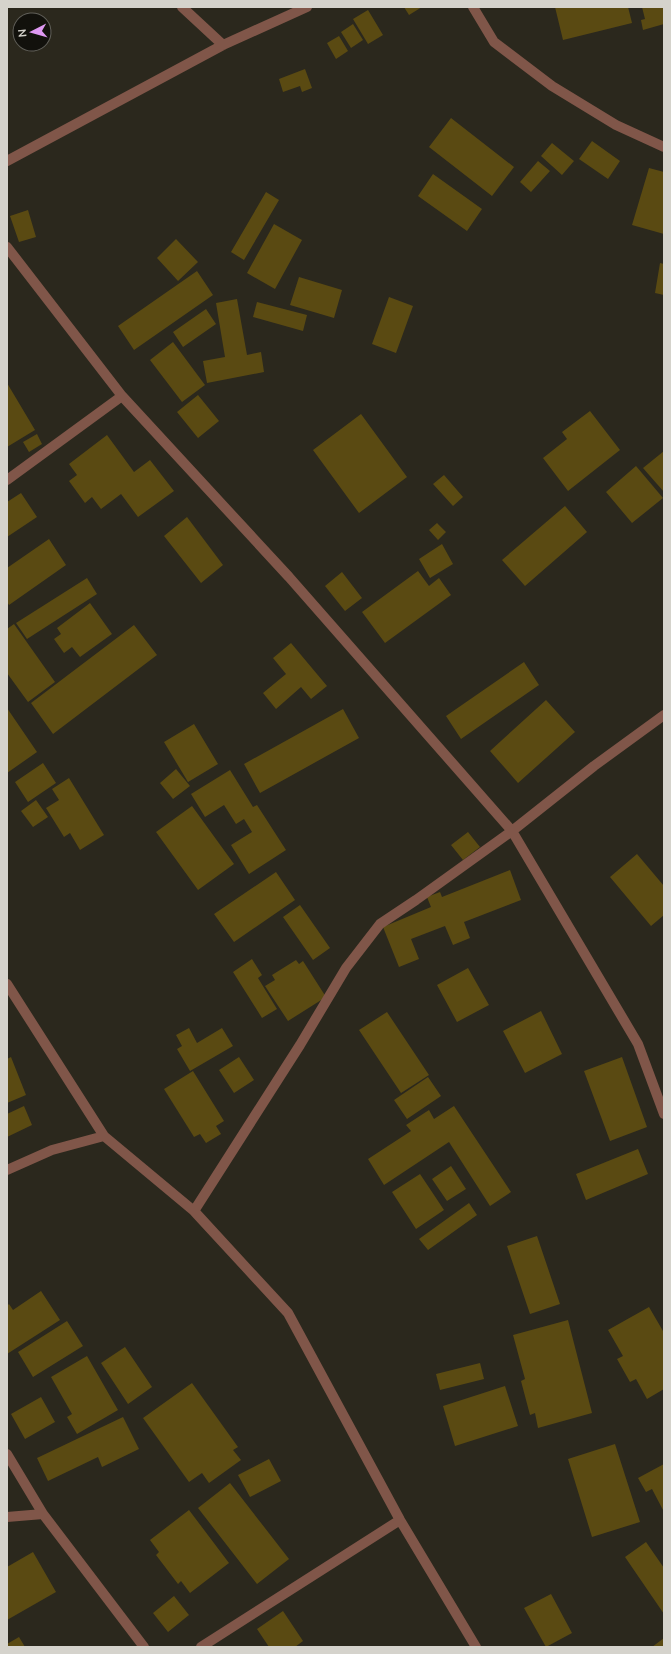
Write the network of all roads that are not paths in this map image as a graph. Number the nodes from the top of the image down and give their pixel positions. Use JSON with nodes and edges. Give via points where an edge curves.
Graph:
{"nodes":[{"id":1,"x":182,"y":7,"type":"edge"},
{"id":2,"x":307,"y":7,"type":"edge"},
{"id":3,"x":473,"y":7,"type":"edge"},
{"id":4,"x":223,"y":45,"type":"junction"},
{"id":5,"x":664,"y":147,"type":"edge"},
{"id":6,"x":7,"y":161,"type":"edge"},
{"id":7,"x":7,"y":246,"type":"edge"},
{"id":8,"x":122,"y":396,"type":"junction"},
{"id":9,"x":7,"y":480,"type":"edge"},
{"id":10,"x":664,"y":715,"type":"edge"},
{"id":11,"x":512,"y":831,"type":"junction"},
{"id":12,"x":7,"y":984,"type":"edge"},
{"id":13,"x":664,"y":1114,"type":"edge"},
{"id":14,"x":104,"y":1136,"type":"junction"},
{"id":15,"x":7,"y":1170,"type":"edge"},
{"id":16,"x":194,"y":1211,"type":"junction"},
{"id":17,"x":7,"y":1454,"type":"edge"},
{"id":18,"x":43,"y":1514,"type":"junction"},
{"id":19,"x":7,"y":1517,"type":"edge"},
{"id":20,"x":400,"y":1520,"type":"junction"},
{"id":21,"x":144,"y":1647,"type":"edge"},
{"id":22,"x":201,"y":1647,"type":"edge"},
{"id":23,"x":476,"y":1647,"type":"edge"}],
"edges":[{"from":1,"to":4,"type":"street"},
{"from":2,"to":4,"type":"street"},
{"from":3,"to":5,"type":"street","via":[[494,42],[552,86],[616,125]]},
{"from":4,"to":6,"type":"street"},
{"from":7,"to":8,"type":"street"},
{"from":8,"to":9,"type":"street"},
{"from":8,"to":11,"type":"street","via":[[289,577]]},
{"from":10,"to":11,"type":"street"},
{"from":11,"to":13,"type":"street","via":[[638,1044]]},
{"from":11,"to":16,"type":"street","via":[[380,924],[346,968]]},
{"from":12,"to":14,"type":"street"},
{"from":14,"to":15,"type":"street","via":[[52,1150]]},
{"from":14,"to":16,"type":"street"},
{"from":16,"to":20,"type":"street","via":[[288,1313]]},
{"from":17,"to":18,"type":"street"},
{"from":18,"to":19,"type":"street"},
{"from":18,"to":21,"type":"street"},
{"from":20,"to":22,"type":"street"},
{"from":20,"to":23,"type":"street"}]}
